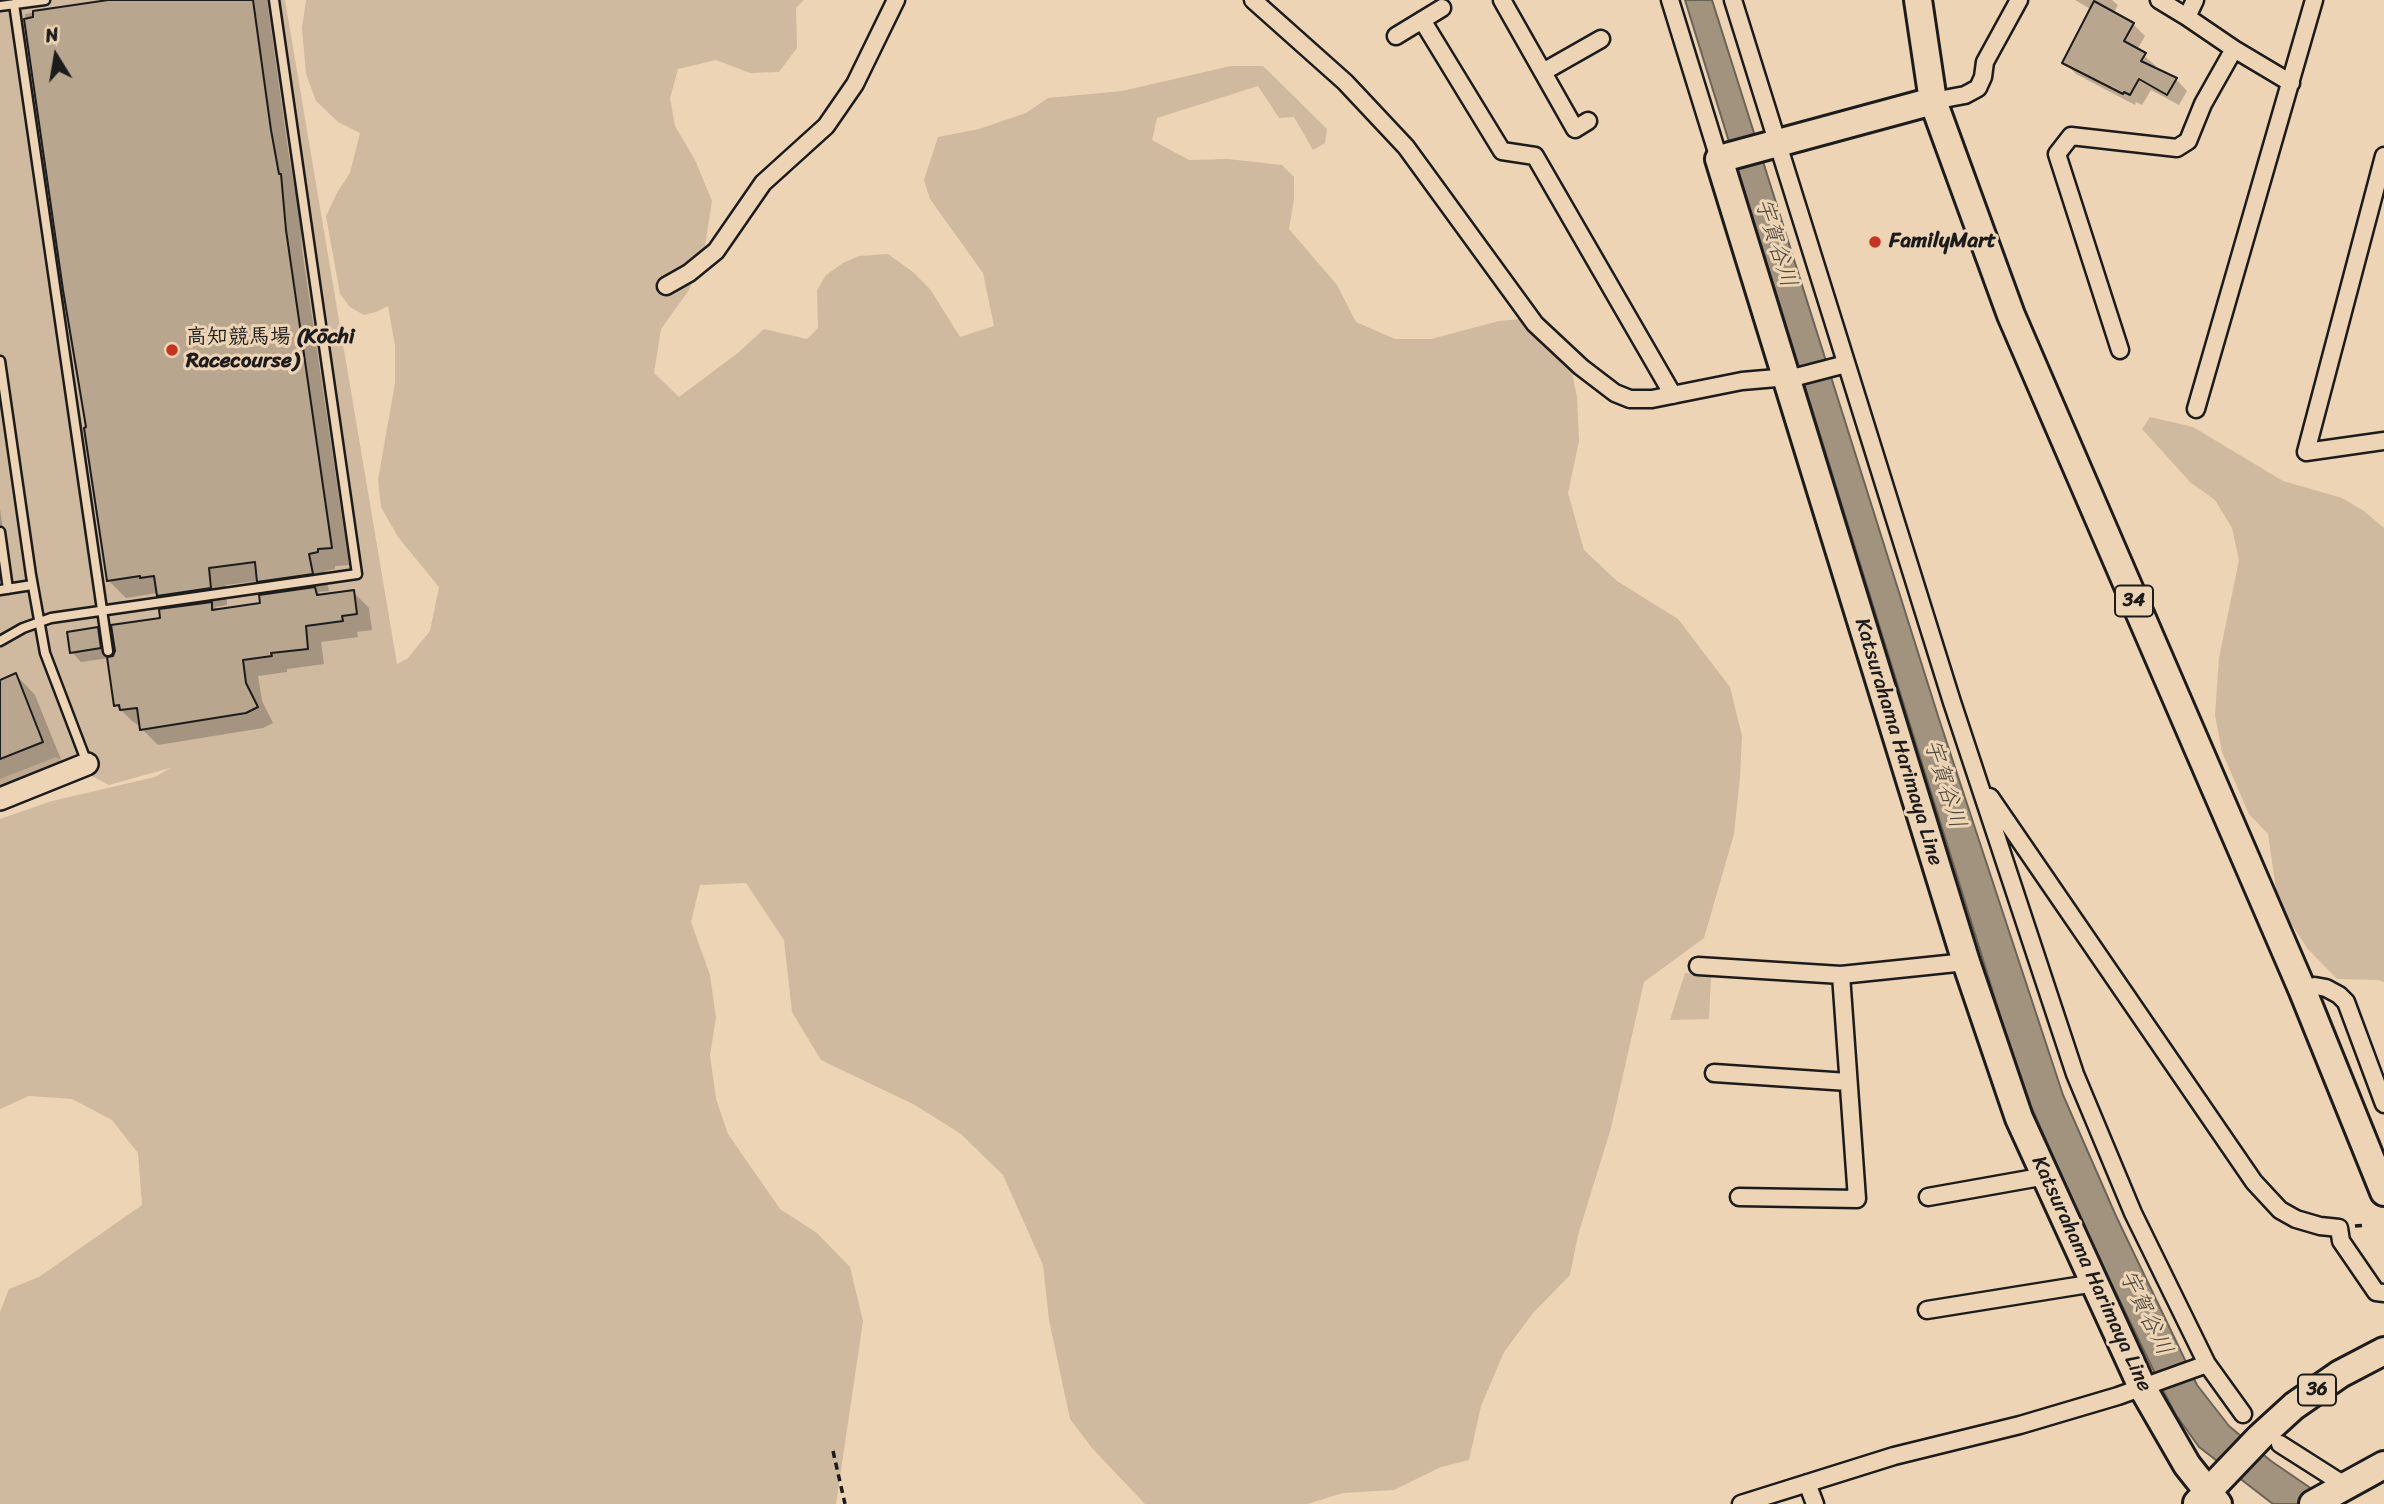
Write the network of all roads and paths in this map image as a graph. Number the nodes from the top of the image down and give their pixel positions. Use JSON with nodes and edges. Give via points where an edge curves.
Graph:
{"nodes":[{"id":1,"x":45,"y":0,"type":"edge"},
{"id":2,"x":274,"y":0,"type":"edge"},
{"id":3,"x":896,"y":0,"type":"edge"},
{"id":4,"x":1253,"y":0,"type":"edge"},
{"id":5,"x":1502,"y":0,"type":"edge"},
{"id":6,"x":1670,"y":0,"type":"edge"},
{"id":7,"x":1733,"y":0,"type":"edge"},
{"id":8,"x":1918,"y":0,"type":"edge"},
{"id":9,"x":2019,"y":0,"type":"edge"},
{"id":10,"x":2158,"y":0,"type":"edge"},
{"id":11,"x":2194,"y":0,"type":"edge"},
{"id":12,"x":2314,"y":0,"type":"edge"},
{"id":13,"x":14,"y":4,"type":"junction"},
{"id":14,"x":0,"y":6,"type":"edge"},
{"id":15,"x":1442,"y":8,"type":"dead end"},
{"id":16,"x":2187,"y":18,"type":"junction"},
{"id":17,"x":1422,"y":20,"type":"junction"},
{"id":18,"x":1396,"y":36,"type":"dead end"},
{"id":19,"x":1601,"y":38,"type":"dead end"},
{"id":20,"x":2234,"y":49,"type":"junction"},
{"id":21,"x":1543,"y":72,"type":"junction"},
{"id":22,"x":2291,"y":83,"type":"junction"},
{"id":23,"x":1933,"y":101,"type":"junction"},
{"id":24,"x":1588,"y":121,"type":"dead end"},
{"id":25,"x":1772,"y":144,"type":"junction"},
{"id":26,"x":2384,"y":156,"type":"edge"},
{"id":27,"x":1726,"y":157,"type":"junction"},
{"id":28,"x":666,"y":286,"type":"dead end"},
{"id":29,"x":2120,"y":350,"type":"dead end"},
{"id":30,"x":0,"y":361,"type":"edge"},
{"id":31,"x":1846,"y":364,"type":"junction"},
{"id":32,"x":1793,"y":377,"type":"junction"},
{"id":33,"x":1673,"y":394,"type":"junction"},
{"id":34,"x":2196,"y":409,"type":"dead end"},
{"id":35,"x":5,"y":426,"type":"edge"},
{"id":36,"x":2384,"y":441,"type":"edge"},
{"id":37,"x":0,"y":532,"type":"edge"},
{"id":38,"x":33,"y":585,"type":"junction"},
{"id":39,"x":4,"y":589,"type":"edge"},
{"id":40,"x":102,"y":610,"type":"junction"},
{"id":41,"x":40,"y":622,"type":"junction"},
{"id":42,"x":0,"y":641,"type":"edge"},
{"id":43,"x":108,"y":652,"type":"dead end"},
{"id":44,"x":87,"y":764,"type":"joint"},
{"id":45,"x":1978,"y":781,"type":"junction"},
{"id":46,"x":0,"y":799,"type":"edge"},
{"id":47,"x":1966,"y":962,"type":"junction"},
{"id":48,"x":1698,"y":967,"type":"dead end"},
{"id":49,"x":1841,"y":975,"type":"junction"},
{"id":50,"x":2302,"y":989,"type":"junction"},
{"id":51,"x":1714,"y":1073,"type":"dead end"},
{"id":52,"x":1848,"y":1082,"type":"junction"},
{"id":53,"x":2384,"y":1104,"type":"edge"},
{"id":54,"x":2046,"y":1176,"type":"junction"},
{"id":55,"x":2384,"y":1192,"type":"edge"},
{"id":56,"x":1739,"y":1197,"type":"dead end"},
{"id":57,"x":1928,"y":1197,"type":"dead end"},
{"id":58,"x":2095,"y":1283,"type":"junction"},
{"id":59,"x":2384,"y":1293,"type":"edge"},
{"id":60,"x":1927,"y":1310,"type":"dead end"},
{"id":61,"x":2382,"y":1352,"type":"edge"},
{"id":62,"x":2202,"y":1365,"type":"junction"},
{"id":63,"x":2149,"y":1385,"type":"junction"},
{"id":64,"x":2242,"y":1414,"type":"dead end"},
{"id":65,"x":2270,"y":1440,"type":"junction"},
{"id":66,"x":833,"y":1451,"type":"dead end"},
{"id":67,"x":2384,"y":1465,"type":"edge"},
{"id":68,"x":1807,"y":1483,"type":"junction"},
{"id":69,"x":2211,"y":1493,"type":"edge"},
{"id":70,"x":2330,"y":1495,"type":"edge"},
{"id":71,"x":845,"y":1504,"type":"edge"},
{"id":72,"x":1741,"y":1504,"type":"edge"},
{"id":73,"x":1815,"y":1504,"type":"edge"}],
"edges":[{"from":1,"to":13,"type":"lane"},
{"from":2,"to":40,"type":"lane","via":[[357,574]]},
{"from":3,"to":28,"type":"street","via":[[855,84],[826,126],[763,183],[716,251]]},
{"from":4,"to":33,"type":"street","via":[[1345,82],[1406,146],[1535,324],[1559,347],[1615,393],[1630,399]]},
{"from":5,"to":21,"type":"street"},
{"from":6,"to":27,"type":"street"},
{"from":7,"to":25,"type":"street"},
{"from":8,"to":23,"type":"main road","number":"34"},
{"from":9,"to":23,"type":"street","via":[[1985,62],[1978,88]]},
{"from":10,"to":16,"type":"street"},
{"from":11,"to":16,"type":"street"},
{"from":12,"to":22,"type":"street"},
{"from":13,"to":14,"type":"lane"},
{"from":13,"to":40,"type":"lane"},
{"from":15,"to":17,"type":"street"},
{"from":16,"to":20,"type":"street"},
{"from":17,"to":18,"type":"street"},
{"from":17,"to":33,"type":"street","via":[[1502,151],[1535,156]]},
{"from":19,"to":21,"type":"street"},
{"from":20,"to":22,"type":"street"},
{"from":20,"to":29,"type":"street","via":[[2188,141],[2177,148],[2071,136],[2057,154]]},
{"from":21,"to":24,"type":"street","via":[[1575,129]]},
{"from":22,"to":34,"type":"street"},
{"from":23,"to":25,"type":"main road"},
{"from":23,"to":50,"type":"main road","number":"34","via":[[2011,315]]},
{"from":25,"to":27,"type":"main road"},
{"from":25,"to":31,"type":"street"},
{"from":26,"to":36,"type":"street","via":[[2306,453]]},
{"from":27,"to":32,"type":"main road","name":"Katsurahama Harimaya Line"},
{"from":30,"to":35,"type":"lane"},
{"from":31,"to":32,"type":"street"},
{"from":31,"to":45,"type":"street"},
{"from":32,"to":33,"type":"street"},
{"from":32,"to":47,"type":"main road","name":"Katsurahama Harimaya Line"},
{"from":35,"to":38,"type":"lane"},
{"from":37,"to":39,"type":"lane"},
{"from":38,"to":39,"type":"lane"},
{"from":38,"to":41,"type":"lane"},
{"from":40,"to":41,"type":"lane"},
{"from":40,"to":43,"type":"lane"},
{"from":41,"to":42,"type":"lane"},
{"from":41,"to":44,"type":"lane","via":[[45,653]]},
{"from":44,"to":46,"type":"street"},
{"from":45,"to":59,"type":"street","via":[[2254,1182],[2280,1210],[2296,1219],[2339,1228],[2341,1241],[2376,1292]]},
{"from":45,"to":62,"type":"street","via":[[2075,1074]]},
{"from":47,"to":49,"type":"street"},
{"from":47,"to":54,"type":"main road","name":"Katsurahama Harimaya Line","via":[[2019,1118]]},
{"from":48,"to":49,"type":"street"},
{"from":49,"to":52,"type":"street"},
{"from":50,"to":53,"type":"street","via":[[2326,988],[2346,1002]]},
{"from":50,"to":55,"type":"main road","number":"34"},
{"from":51,"to":52,"type":"street"},
{"from":52,"to":56,"type":"street","via":[[1857,1199]]},
{"from":54,"to":57,"type":"street"},
{"from":54,"to":58,"type":"main road","name":"Katsurahama Harimaya Line"},
{"from":58,"to":60,"type":"street"},
{"from":58,"to":63,"type":"main road","name":"Katsurahama Harimaya Line"},
{"from":61,"to":65,"type":"main road","number":"36","via":[[2294,1406]]},
{"from":62,"to":63,"type":"street"},
{"from":62,"to":64,"type":"street"},
{"from":63,"to":68,"type":"street"},
{"from":63,"to":69,"type":"main road","name":"Katsurahama Harimaya Line","via":[[2187,1465]]},
{"from":65,"to":69,"type":"main road","number":"36"},
{"from":65,"to":70,"type":"street"},
{"from":66,"to":71,"type":"path"},
{"from":67,"to":70,"type":"main road"},
{"from":68,"to":72,"type":"street"},
{"from":68,"to":73,"type":"street"}]}
